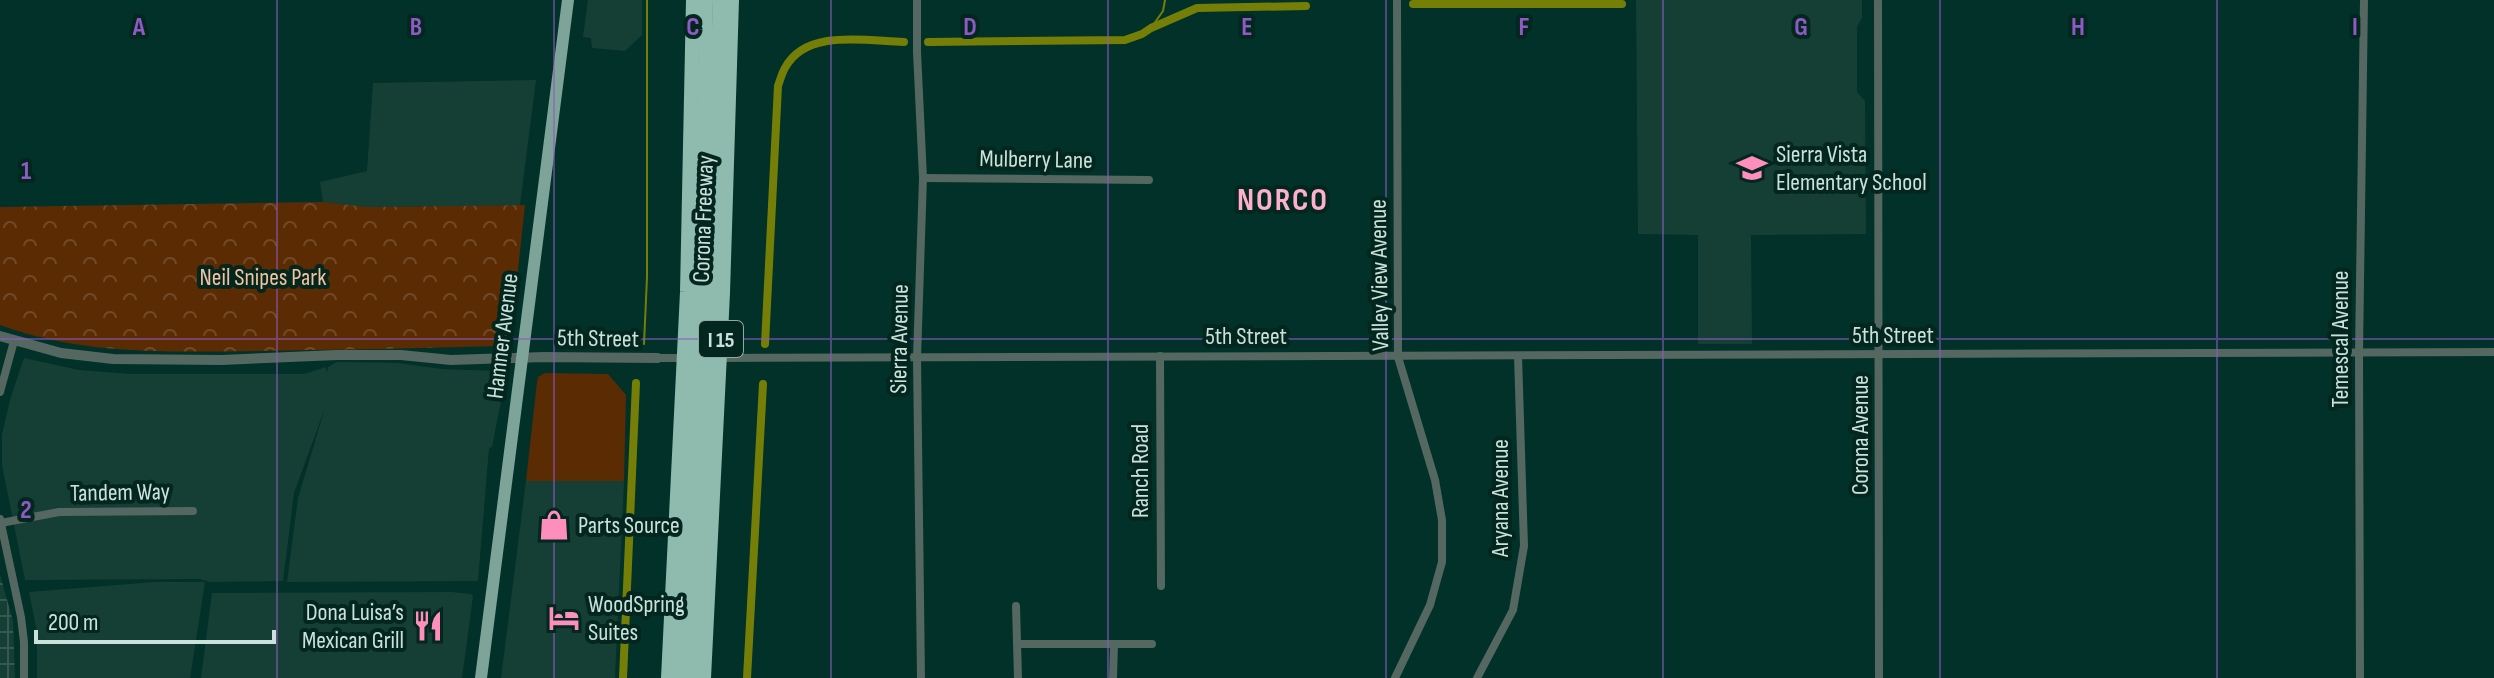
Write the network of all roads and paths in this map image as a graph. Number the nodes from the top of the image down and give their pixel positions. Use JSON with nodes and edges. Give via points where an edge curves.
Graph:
{"nodes":[{"id":1,"x":568,"y":0,"type":"edge"},
{"id":2,"x":690,"y":0,"type":"edge"},
{"id":3,"x":706,"y":0,"type":"edge"},
{"id":4,"x":720,"y":0,"type":"edge"},
{"id":5,"x":732,"y":0,"type":"edge"},
{"id":6,"x":917,"y":0,"type":"edge"},
{"id":7,"x":1397,"y":0,"type":"edge"},
{"id":8,"x":1878,"y":0,"type":"edge"},
{"id":9,"x":2364,"y":0,"type":"edge"},
{"id":10,"x":923,"y":178,"type":"junction"},
{"id":11,"x":1149,"y":180,"type":"dead end"},
{"id":12,"x":0,"y":336,"type":"edge"},
{"id":13,"x":14,"y":341,"type":"junction"},
{"id":14,"x":2494,"y":352,"type":"edge"},
{"id":15,"x":2359,"y":353,"type":"junction"},
{"id":16,"x":1880,"y":355,"type":"junction"},
{"id":17,"x":1160,"y":356,"type":"junction"},
{"id":18,"x":1518,"y":356,"type":"junction"},
{"id":19,"x":1398,"y":357,"type":"junction"},
{"id":20,"x":521,"y":358,"type":"junction"},
{"id":21,"x":658,"y":358,"type":"joint"},
{"id":22,"x":917,"y":358,"type":"junction"},
{"id":23,"x":0,"y":392,"type":"edge"},
{"id":24,"x":193,"y":511,"type":"dead end"},
{"id":25,"x":0,"y":521,"type":"edge"},
{"id":26,"x":1161,"y":586,"type":"dead end"},
{"id":27,"x":1016,"y":606,"type":"dead end"},
{"id":28,"x":1018,"y":644,"type":"junction"},
{"id":29,"x":1152,"y":644,"type":"dead end"},
{"id":30,"x":1114,"y":645,"type":"junction"},
{"id":31,"x":24,"y":678,"type":"edge"},
{"id":32,"x":481,"y":678,"type":"edge"},
{"id":33,"x":668,"y":678,"type":"edge"},
{"id":34,"x":679,"y":678,"type":"edge"},
{"id":35,"x":691,"y":678,"type":"edge"},
{"id":36,"x":704,"y":678,"type":"edge"},
{"id":37,"x":921,"y":678,"type":"edge"},
{"id":38,"x":1018,"y":678,"type":"edge"},
{"id":39,"x":1113,"y":678,"type":"edge"},
{"id":40,"x":1395,"y":678,"type":"edge"},
{"id":41,"x":1477,"y":678,"type":"edge"},
{"id":42,"x":1879,"y":678,"type":"edge"},
{"id":43,"x":2360,"y":678,"type":"edge"}],
"edges":[{"from":1,"to":20,"type":"main road","name":"Hamner Avenue"},
{"from":2,"to":33,"type":"highway","name":"Corona Freeway","number":"I 15","via":[[687,292]]},
{"from":3,"to":34,"type":"highway"},
{"from":4,"to":35,"type":"highway"},
{"from":5,"to":36,"type":"highway","name":"Corona Freeway","number":"I 15"},
{"from":6,"to":10,"type":"street","name":"Sierra Avenue"},
{"from":7,"to":19,"type":"street","name":"Valley View Avenue"},
{"from":8,"to":16,"type":"street","name":"Corona Avenue"},
{"from":9,"to":15,"type":"street","name":"Temescal Avenue"},
{"from":10,"to":11,"type":"street","name":"Mulberry Lane"},
{"from":10,"to":22,"type":"street","name":"Sierra Avenue"},
{"from":12,"to":13,"type":"street","name":"5th Street"},
{"from":13,"to":20,"type":"street","name":"5th Street","via":[[113,359]]},
{"from":13,"to":23,"type":"street"},
{"from":14,"to":15,"type":"street","name":"5th Street"},
{"from":15,"to":16,"type":"street","name":"5th Street"},
{"from":15,"to":43,"type":"street","name":"Temescal Avenue"},
{"from":16,"to":18,"type":"street","name":"5th Street"},
{"from":16,"to":42,"type":"street","name":"Corona Avenue"},
{"from":17,"to":19,"type":"street","name":"5th Street"},
{"from":17,"to":22,"type":"street","name":"5th Street"},
{"from":17,"to":26,"type":"street","name":"Ranch Road"},
{"from":18,"to":19,"type":"street","name":"5th Street"},
{"from":18,"to":41,"type":"street","name":"Aryana Avenue","via":[[1524,546],[1513,610]]},
{"from":19,"to":40,"type":"street","name":"Valley View Avenue","via":[[1435,480],[1442,562],[1430,605]]},
{"from":20,"to":21,"type":"street","name":"5th Street"},
{"from":20,"to":32,"type":"main road","name":"Hamner Avenue"},
{"from":21,"to":22,"type":"street","name":"5th Street"},
{"from":22,"to":37,"type":"street","name":"Sierra Avenue"},
{"from":24,"to":25,"type":"street","name":"Tandem Way","via":[[59,512]]},
{"from":25,"to":31,"type":"street","via":[[21,617]]},
{"from":27,"to":28,"type":"street"},
{"from":28,"to":30,"type":"street"},
{"from":28,"to":38,"type":"street"},
{"from":29,"to":30,"type":"street"},
{"from":30,"to":39,"type":"street"}]}
